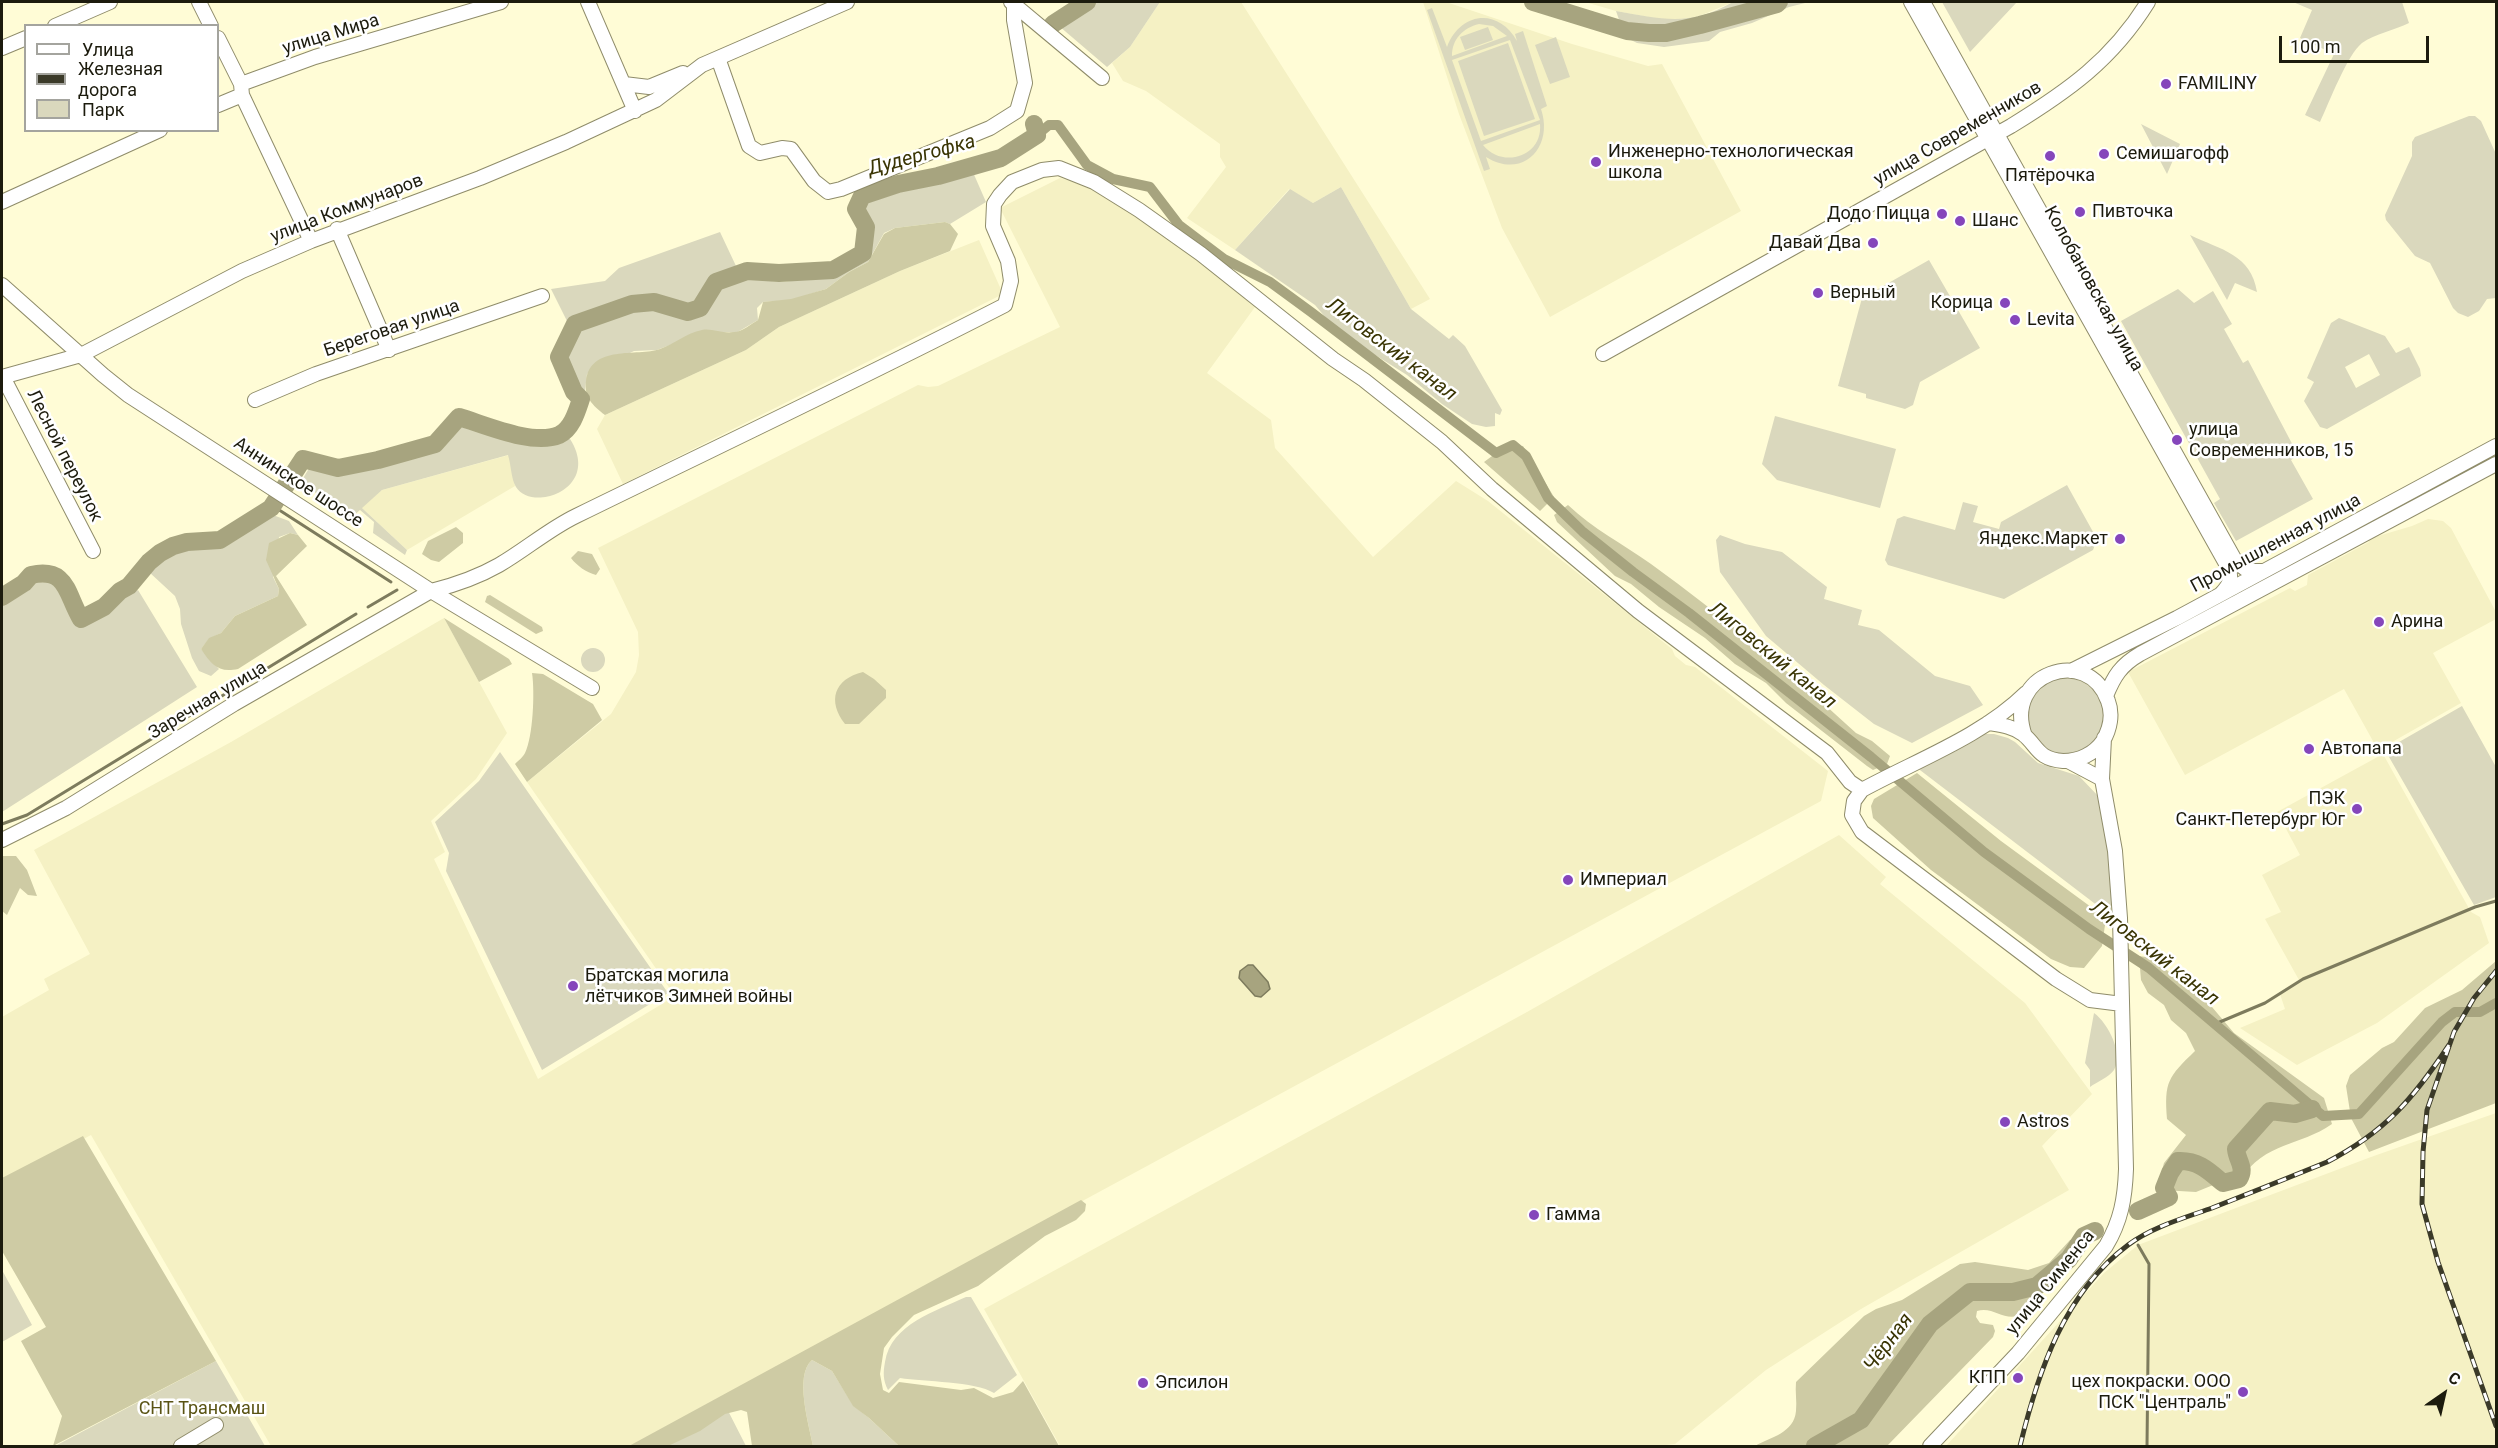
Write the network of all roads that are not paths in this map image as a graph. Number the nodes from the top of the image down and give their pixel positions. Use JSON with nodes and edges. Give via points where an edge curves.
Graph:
{"nodes":[{"id":1,"x":105,"y":2,"type":"edge"},
{"id":2,"x":200,"y":2,"type":"edge"},
{"id":3,"x":501,"y":2,"type":"edge"},
{"id":4,"x":588,"y":2,"type":"edge"},
{"id":5,"x":847,"y":2,"type":"edge"},
{"id":6,"x":1911,"y":2,"type":"edge"},
{"id":7,"x":1923,"y":2,"type":"edge"},
{"id":8,"x":2148,"y":2,"type":"edge"},
{"id":9,"x":1012,"y":3,"type":"edge"},
{"id":10,"x":60,"y":24,"type":"edge"},
{"id":11,"x":211,"y":24,"type":"edge"},
{"id":12,"x":24,"y":39,"type":"edge"},
{"id":13,"x":219,"y":40,"type":"edge"},
{"id":14,"x":2,"y":48,"type":"edge"},
{"id":15,"x":718,"y":58,"type":"junction"},
{"id":16,"x":702,"y":65,"type":"junction"},
{"id":17,"x":1102,"y":78,"type":"dead end"},
{"id":18,"x":624,"y":84,"type":"junction"},
{"id":19,"x":242,"y":90,"type":"junction"},
{"id":20,"x":219,"y":104,"type":"edge"},
{"id":21,"x":635,"y":111,"type":"junction"},
{"id":22,"x":156,"y":132,"type":"edge"},
{"id":23,"x":1992,"y":136,"type":"junction"},
{"id":24,"x":2,"y":202,"type":"edge"},
{"id":25,"x":337,"y":229,"type":"junction"},
{"id":26,"x":310,"y":241,"type":"junction"},
{"id":27,"x":2,"y":285,"type":"edge"},
{"id":28,"x":542,"y":296,"type":"dead end"},
{"id":29,"x":389,"y":350,"type":"junction"},
{"id":30,"x":1604,"y":354,"type":"dead end"},
{"id":31,"x":81,"y":355,"type":"junction"},
{"id":32,"x":2,"y":377,"type":"edge"},
{"id":33,"x":255,"y":400,"type":"dead end"},
{"id":34,"x":2496,"y":446,"type":"edge"},
{"id":35,"x":2496,"y":464,"type":"edge"},
{"id":36,"x":93,"y":552,"type":"dead end"},
{"id":37,"x":2264,"y":571,"type":"junction"},
{"id":38,"x":432,"y":591,"type":"junction"},
{"id":39,"x":2220,"y":595,"type":"junction"},
{"id":40,"x":2071,"y":671,"type":"junction"},
{"id":41,"x":592,"y":688,"type":"dead end"},
{"id":42,"x":2026,"y":693,"type":"junction"},
{"id":43,"x":2106,"y":696,"type":"junction"},
{"id":44,"x":1988,"y":723,"type":"junction"},
{"id":45,"x":2025,"y":735,"type":"junction"},
{"id":46,"x":2104,"y":738,"type":"junction"},
{"id":47,"x":2068,"y":761,"type":"junction"},
{"id":48,"x":2102,"y":779,"type":"junction"},
{"id":49,"x":1862,"y":790,"type":"junction"},
{"id":50,"x":2,"y":840,"type":"edge"},
{"id":51,"x":2122,"y":1004,"type":"junction"},
{"id":52,"x":216,"y":1425,"type":"dead end"},
{"id":53,"x":188,"y":1445,"type":"edge"},
{"id":54,"x":1930,"y":1446,"type":"edge"}],
"edges":[{"from":1,"to":10,"type":"street"},
{"from":2,"to":11,"type":"street"},
{"from":3,"to":19,"type":"street","name":"улица Мира","via":[[315,57]]},
{"from":4,"to":18,"type":"street"},
{"from":5,"to":15,"type":"street","name":"улица Коммунаров"},
{"from":6,"to":23,"type":"street","name":"Колобановская улица"},
{"from":7,"to":23,"type":"street","name":"Колобановская улица"},
{"from":8,"to":23,"type":"street","name":"улица Современников","via":[[2123,38],[2095,67],[2058,97]]},
{"from":9,"to":15,"type":"street","via":[[1025,83],[1017,111],[990,128],[828,192],[819,187],[791,149],[760,153],[749,146]]},
{"from":9,"to":17,"type":"street"},
{"from":12,"to":14,"type":"street"},
{"from":13,"to":19,"type":"street"},
{"from":15,"to":16,"type":"street","name":"улица Коммунаров"},
{"from":16,"to":18,"type":"street","name":"улица Коммунаров","via":[[649,87]]},
{"from":16,"to":21,"type":"street","name":"улица Коммунаров"},
{"from":18,"to":21,"type":"street"},
{"from":19,"to":20,"type":"street","name":"улица Мира"},
{"from":19,"to":26,"type":"street"},
{"from":21,"to":25,"type":"street","name":"улица Коммунаров","via":[[480,178]]},
{"from":22,"to":24,"type":"street"},
{"from":23,"to":30,"type":"street","name":"улица Современников"},
{"from":23,"to":37,"type":"street","name":"Колобановская улица","via":[[2236,562],[2248,572]]},
{"from":23,"to":39,"type":"street","name":"Колобановская улица","via":[[2228,567],[2229,583]]},
{"from":25,"to":26,"type":"street","name":"улица Коммунаров"},
{"from":25,"to":29,"type":"street"},
{"from":26,"to":31,"type":"street","name":"улица Коммунаров"},
{"from":27,"to":31,"type":"street","name":"Аннинское шоссе"},
{"from":28,"to":29,"type":"street","name":"Береговая улица"},
{"from":29,"to":33,"type":"street","name":"Береговая улица","via":[[316,374]]},
{"from":31,"to":32,"type":"street","name":"улица Коммунаров"},
{"from":31,"to":38,"type":"street","name":"Аннинское шоссе","via":[[128,395]]},
{"from":32,"to":36,"type":"street","name":"Лесной переулок"},
{"from":34,"to":37,"type":"street","name":"Промышленная улица"},
{"from":35,"to":43,"type":"street","name":"Промышленная улица","via":[[2140,654],[2116,672]]},
{"from":37,"to":39,"type":"street","name":"Промышленная улица"},
{"from":38,"to":41,"type":"street","name":"Аннинское шоссе"},
{"from":38,"to":49,"type":"street","name":"Заречная улица","via":[[476,577],[571,518],[1005,305],[1011,281],[1008,261],[993,226],[994,204],[1012,182],[1059,168],[1094,182],[1139,210],[1364,380],[1638,611],[1827,753],[1850,782]]},
{"from":38,"to":50,"type":"street","name":"Заречная улица","via":[[234,704],[66,808]]},
{"from":39,"to":40,"type":"street","name":"Промышленная улица"},
{"from":40,"to":42,"type":"street","via":[[2045,675]]},
{"from":40,"to":43,"type":"street","via":[[2088,676]]},
{"from":42,"to":44,"type":"street"},
{"from":42,"to":45,"type":"street","via":[[2020,710]]},
{"from":43,"to":46,"type":"street","via":[[2110,713]]},
{"from":44,"to":45,"type":"street"},
{"from":44,"to":49,"type":"street"},
{"from":45,"to":47,"type":"street","via":[[2043,755]]},
{"from":46,"to":47,"type":"street","via":[[2085,756]]},
{"from":46,"to":48,"type":"street","name":"улица Сименса"},
{"from":47,"to":48,"type":"street"},
{"from":48,"to":51,"type":"street","name":"улица Сименса","via":[[2115,851]]},
{"from":49,"to":51,"type":"street","via":[[1852,808],[1854,821],[1862,832],[2056,979],[2090,1000]]},
{"from":51,"to":54,"type":"street","name":"улица Сименса","via":[[2126,1194],[2117,1229],[2033,1335]]},
{"from":52,"to":53,"type":"street"}]}
